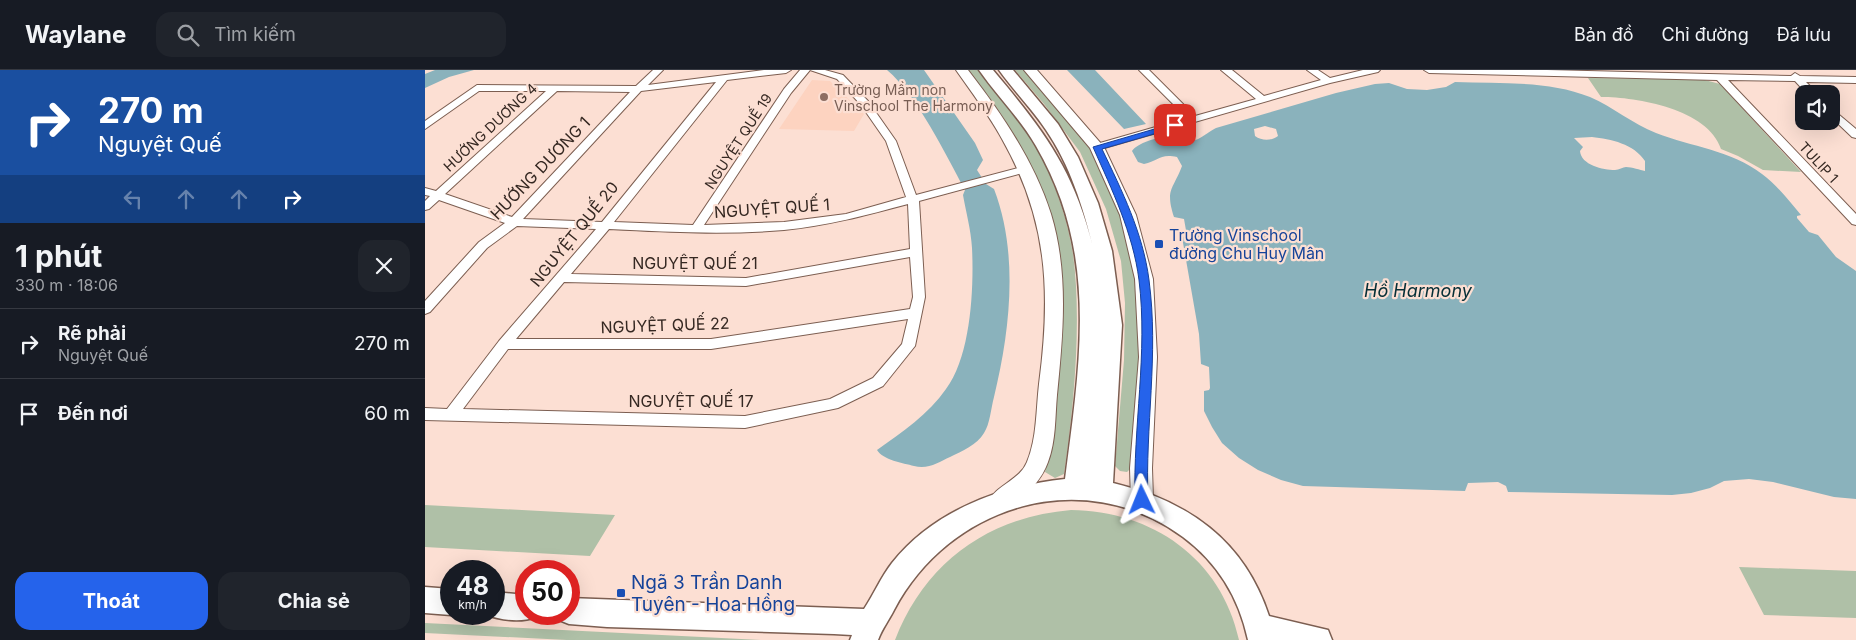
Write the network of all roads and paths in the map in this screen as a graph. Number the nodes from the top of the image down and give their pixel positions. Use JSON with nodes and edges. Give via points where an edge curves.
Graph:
{"nodes":[{"id":1,"x":658,"y":70,"type":"edge"},
{"id":2,"x":786,"y":70,"type":"edge"},
{"id":3,"x":805,"y":70,"type":"edge"},
{"id":4,"x":815,"y":70,"type":"edge"},
{"id":5,"x":962,"y":70,"type":"edge"},
{"id":6,"x":986,"y":70,"type":"edge"},
{"id":7,"x":1006,"y":70,"type":"edge"},
{"id":8,"x":1030,"y":70,"type":"edge"},
{"id":9,"x":1144,"y":70,"type":"edge"},
{"id":10,"x":1226,"y":70,"type":"edge"},
{"id":11,"x":1312,"y":70,"type":"edge"},
{"id":12,"x":1375,"y":70,"type":"edge"},
{"id":13,"x":1429,"y":70,"type":"edge"},
{"id":14,"x":1451,"y":70,"type":"edge"},
{"id":15,"x":1789,"y":70,"type":"edge"},
{"id":16,"x":1511,"y":71,"type":"edge"},
{"id":17,"x":1577,"y":72,"type":"edge"},
{"id":18,"x":1642,"y":72,"type":"edge"},
{"id":19,"x":725,"y":77,"type":"junction"},
{"id":20,"x":1720,"y":77,"type":"junction"},
{"id":21,"x":1798,"y":79,"type":"junction"},
{"id":22,"x":1856,"y":80,"type":"edge"},
{"id":23,"x":1328,"y":81,"type":"junction"},
{"id":24,"x":1804,"y":85,"type":"edge"},
{"id":25,"x":554,"y":89,"type":"junction"},
{"id":26,"x":638,"y":89,"type":"junction"},
{"id":27,"x":1262,"y":100,"type":"junction"},
{"id":28,"x":1194,"y":120,"type":"junction"},
{"id":29,"x":1840,"y":120,"type":"edge"},
{"id":30,"x":425,"y":126,"type":"edge"},
{"id":31,"x":1856,"y":135,"type":"edge"},
{"id":32,"x":1097,"y":147,"type":"junction"},
{"id":33,"x":1026,"y":169,"type":"junction"},
{"id":34,"x":425,"y":191,"type":"edge"},
{"id":35,"x":438,"y":196,"type":"junction"},
{"id":36,"x":913,"y":201,"type":"junction"},
{"id":37,"x":425,"y":207,"type":"edge"},
{"id":38,"x":514,"y":222,"type":"junction"},
{"id":39,"x":1856,"y":222,"type":"edge"},
{"id":40,"x":605,"y":226,"type":"junction"},
{"id":41,"x":697,"y":229,"type":"junction"},
{"id":42,"x":916,"y":252,"type":"junction"},
{"id":43,"x":561,"y":278,"type":"junction"},
{"id":44,"x":425,"y":309,"type":"edge"},
{"id":45,"x":915,"y":313,"type":"junction"},
{"id":46,"x":504,"y":344,"type":"junction"},
{"id":47,"x":425,"y":414,"type":"edge"},
{"id":48,"x":451,"y":415,"type":"junction"},
{"id":49,"x":1088,"y":489,"type":"junction"},
{"id":50,"x":1142,"y":500,"type":"junction"},
{"id":51,"x":999,"y":502,"type":"junction"},
{"id":52,"x":425,"y":600,"type":"edge"},
{"id":53,"x":440,"y":601,"type":"edge"},
{"id":54,"x":580,"y":612,"type":"edge"},
{"id":55,"x":868,"y":631,"type":"edge"},
{"id":56,"x":1261,"y":633,"type":"edge"},
{"id":57,"x":1318,"y":640,"type":"edge"}],
"edges":[{"from":1,"to":26,"type":"street","name":"HƯỚNG DƯƠNG 1"},
{"from":2,"to":19,"type":"street"},
{"from":3,"to":41,"type":"street","name":"NGUYỆT QUẾ 19","via":[[787,91]]},
{"from":4,"to":36,"type":"street","name":"NGUYỆT QUẾ 17","via":[[841,77],[865,103],[891,141]]},
{"from":5,"to":33,"type":"main road","via":[[1010,138]]},
{"from":6,"to":49,"type":"main road","via":[[1044,143],[1077,217],[1091,318],[1086,400]]},
{"from":7,"to":49,"type":"main road","via":[[1057,134],[1071,158],[1092,210],[1103,257],[1112,325]]},
{"from":8,"to":32,"type":"main road"},
{"from":9,"to":28,"type":"street"},
{"from":10,"to":27,"type":"street"},
{"from":11,"to":23,"type":"street"},
{"from":12,"to":23,"type":"street"},
{"from":13,"to":14,"type":"street"},
{"from":14,"to":16,"type":"street"},
{"from":15,"to":21,"type":"street"},
{"from":16,"to":17,"type":"street"},
{"from":17,"to":18,"type":"street"},
{"from":18,"to":20,"type":"street"},
{"from":19,"to":26,"type":"street"},
{"from":19,"to":40,"type":"street","name":"NGUYỆT QUẾ 20"},
{"from":20,"to":21,"type":"street"},
{"from":20,"to":39,"type":"street","name":"TULIP 1"},
{"from":21,"to":22,"type":"street"},
{"from":21,"to":24,"type":"street"},
{"from":23,"to":27,"type":"street"},
{"from":25,"to":26,"type":"street"},
{"from":25,"to":30,"type":"street","via":[[477,88]]},
{"from":25,"to":35,"type":"street","name":"HƯỚNG DƯƠNG 4"},
{"from":26,"to":38,"type":"street","name":"HƯỚNG DƯƠNG 1"},
{"from":27,"to":28,"type":"street"},
{"from":28,"to":32,"type":"street"},
{"from":29,"to":31,"type":"street"},
{"from":32,"to":50,"type":"main road","via":[[1128,214],[1144,279],[1148,357]]},
{"from":33,"to":36,"type":"street","name":"NGUYỆT QUẾ 1"},
{"from":33,"to":51,"type":"main road","via":[[1045,220],[1053,269],[1054,342],[1040,451],[1032,473]]},
{"from":34,"to":35,"type":"street"},
{"from":35,"to":37,"type":"street","name":"HƯỚNG DƯƠNG 4"},
{"from":35,"to":38,"type":"street","name":"NGUYỆT QUẾ 1"},
{"from":36,"to":41,"type":"street","name":"NGUYỆT QUẾ 1","via":[[813,223]]},
{"from":36,"to":42,"type":"street","name":"NGUYỆT QUẾ 17"},
{"from":38,"to":40,"type":"street","name":"NGUYỆT QUẾ 1"},
{"from":38,"to":44,"type":"street","name":"HƯỚNG DƯƠNG 1","via":[[483,245]]},
{"from":40,"to":41,"type":"street","name":"NGUYỆT QUẾ 1"},
{"from":40,"to":43,"type":"street","name":"NGUYỆT QUẾ 20"},
{"from":42,"to":43,"type":"street","name":"NGUYỆT QUẾ 21","via":[[746,282]]},
{"from":42,"to":45,"type":"street","name":"NGUYỆT QUẾ 17","via":[[919,297]]},
{"from":43,"to":46,"type":"street","name":"NGUYỆT QUẾ 20"},
{"from":45,"to":46,"type":"street","name":"NGUYỆT QUẾ 22","via":[[711,344]]},
{"from":45,"to":48,"type":"street","name":"NGUYỆT QUẾ 17","via":[[908,346],[878,382],[833,404],[745,422]]},
{"from":46,"to":48,"type":"street","name":"NGUYỆT QUẾ 20"},
{"from":47,"to":48,"type":"street","name":"NGUYỆT QUẾ 17"},
{"from":49,"to":50,"type":"main road"},
{"from":49,"to":51,"type":"main road","via":[[1028,493]]},
{"from":50,"to":56,"type":"main road","via":[[1168,511],[1214,546],[1249,597]]},
{"from":51,"to":55,"type":"main road","via":[[951,527],[921,552],[899,576]]},
{"from":52,"to":53,"type":"main road"},
{"from":54,"to":55,"type":"main road","via":[[626,616],[825,619]]},
{"from":56,"to":57,"type":"main road"}]}
